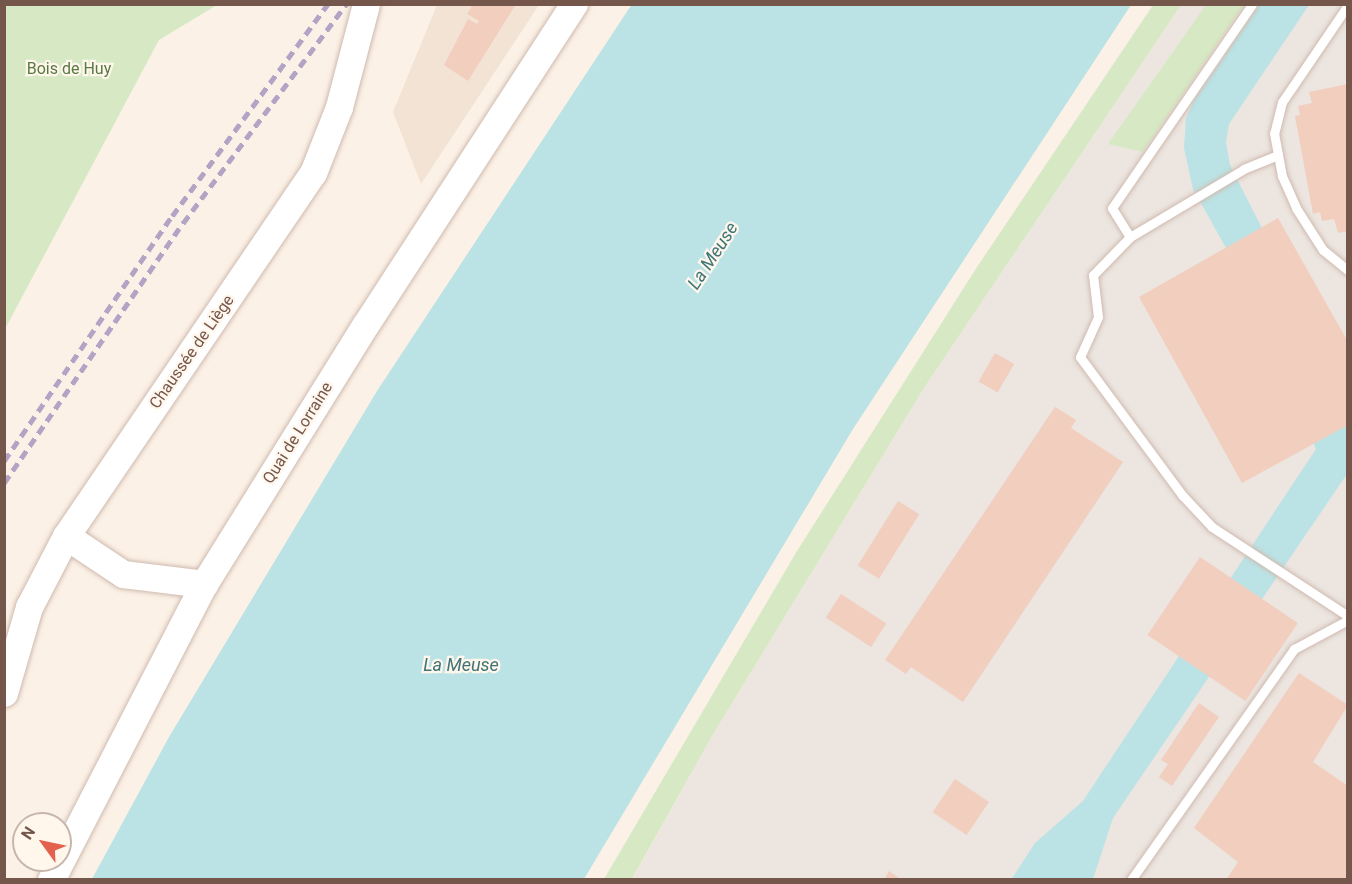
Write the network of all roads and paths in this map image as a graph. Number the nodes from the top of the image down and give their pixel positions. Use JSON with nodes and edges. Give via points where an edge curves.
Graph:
{"nodes":[{"id":1,"x":366,"y":4,"type":"edge"},
{"id":2,"x":574,"y":4,"type":"edge"},
{"id":3,"x":1252,"y":4,"type":"edge"},
{"id":4,"x":1347,"y":5,"type":"edge"},
{"id":5,"x":1278,"y":154,"type":"junction"},
{"id":6,"x":1130,"y":237,"type":"junction"},
{"id":7,"x":1347,"y":270,"type":"edge"},
{"id":8,"x":66,"y":536,"type":"junction"},
{"id":9,"x":204,"y":584,"type":"junction"},
{"id":10,"x":1347,"y":618,"type":"edge"},
{"id":11,"x":4,"y":693,"type":"edge"},
{"id":12,"x":51,"y":879,"type":"edge"},
{"id":13,"x":1131,"y":879,"type":"edge"}],
"edges":[{"from":1,"to":8,"type":"main road","name":"Chaussée de Liège","via":[[339,107],[313,173]]},
{"from":2,"to":9,"type":"main road","name":"Quai de Lorraine","via":[[366,324]]},
{"from":3,"to":6,"type":"lane","via":[[1112,208]]},
{"from":4,"to":5,"type":"lane","via":[[1282,102],[1274,133]]},
{"from":5,"to":6,"type":"lane","via":[[1244,169]]},
{"from":5,"to":7,"type":"lane","via":[[1282,176],[1296,208],[1323,250]]},
{"from":6,"to":10,"type":"lane","via":[[1094,275],[1098,317],[1080,357],[1183,496],[1212,527]]},
{"from":8,"to":9,"type":"main road","via":[[123,574]]},
{"from":8,"to":11,"type":"main road","name":"Chaussée de Liège","via":[[29,607]]},
{"from":9,"to":12,"type":"main road","name":"Quai de Lorraine"},
{"from":10,"to":13,"type":"lane","via":[[1294,649]]}]}
